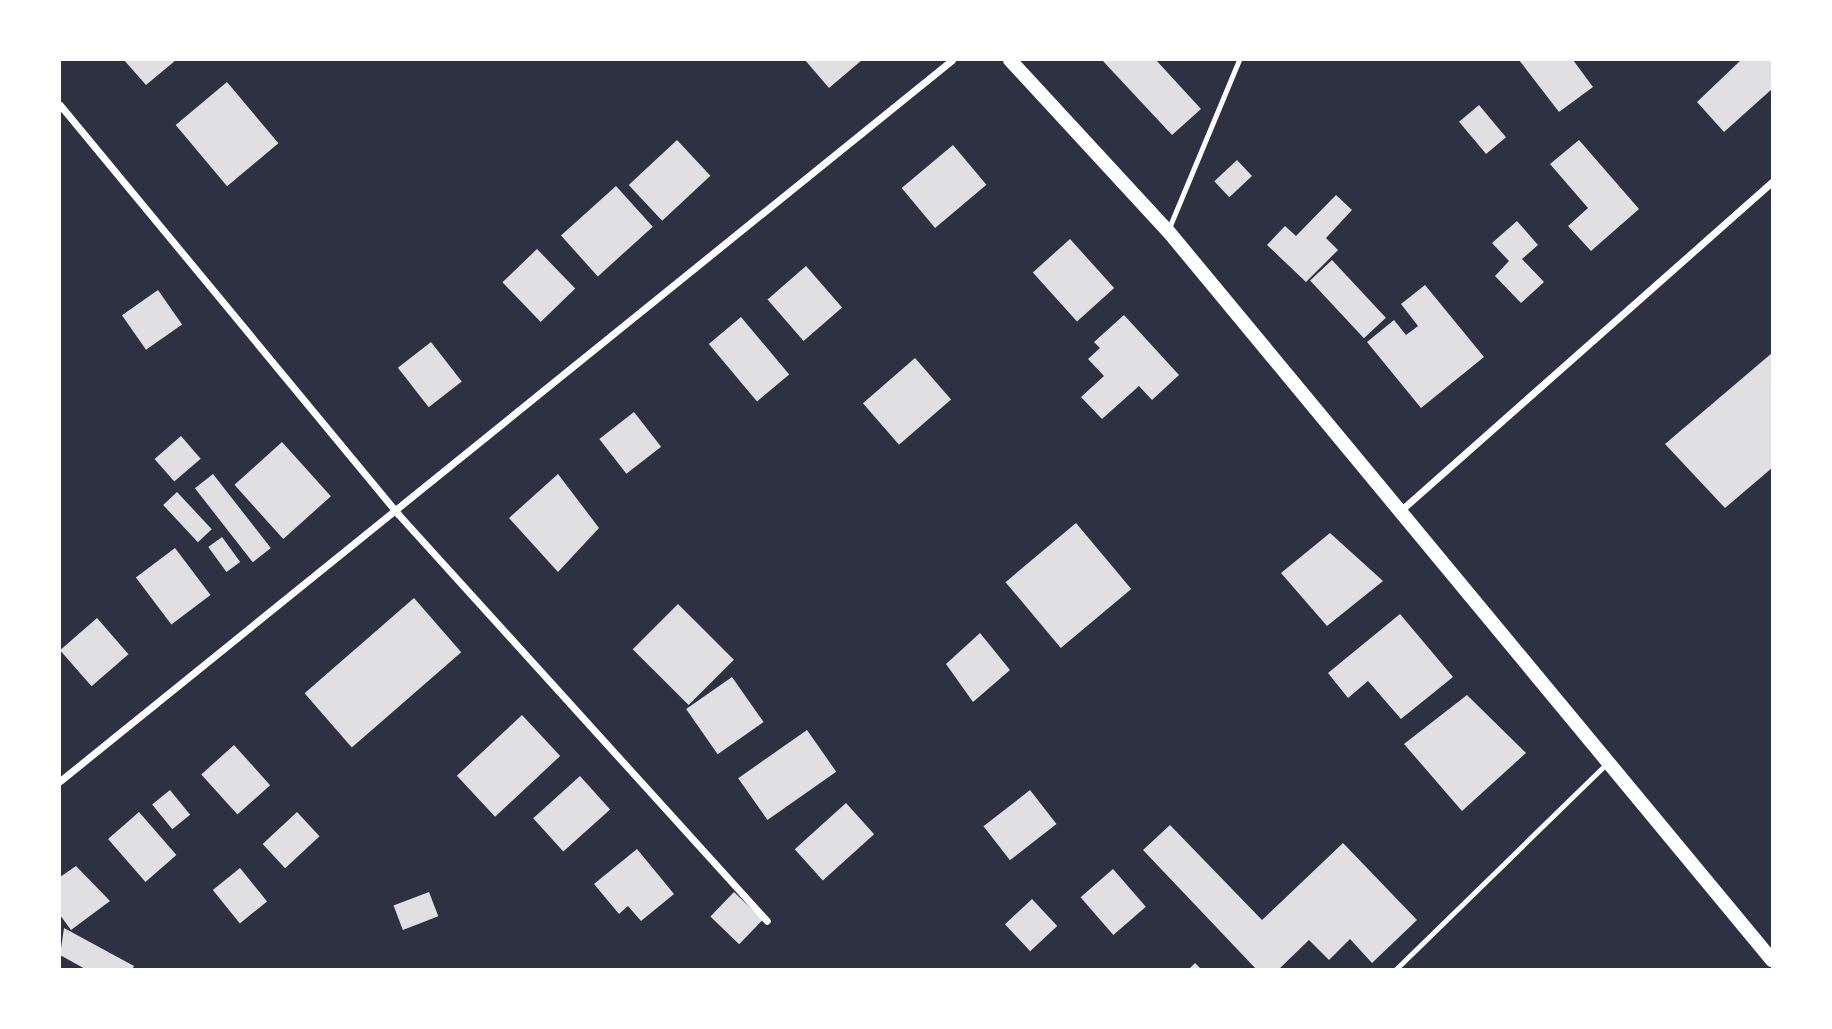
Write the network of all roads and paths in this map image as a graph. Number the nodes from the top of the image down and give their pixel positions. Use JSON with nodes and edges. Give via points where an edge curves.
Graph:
{"nodes":[{"id":1,"x":952,"y":60,"type":"edge"},
{"id":2,"x":1010,"y":60,"type":"edge"},
{"id":3,"x":1239,"y":60,"type":"edge"},
{"id":4,"x":60,"y":105,"type":"edge"},
{"id":5,"x":1773,"y":182,"type":"edge"},
{"id":6,"x":1168,"y":231,"type":"junction"},
{"id":7,"x":1400,"y":511,"type":"junction"},
{"id":8,"x":398,"y":514,"type":"junction"},
{"id":9,"x":1608,"y":762,"type":"junction"},
{"id":10,"x":60,"y":781,"type":"edge"},
{"id":11,"x":767,"y":921,"type":"dead end"},
{"id":12,"x":1773,"y":960,"type":"edge"},
{"id":13,"x":1395,"y":970,"type":"edge"}],
"edges":[{"from":1,"to":8,"type":"street"},
{"from":2,"to":6,"type":"main road"},
{"from":3,"to":6,"type":"lane"},
{"from":4,"to":8,"type":"street"},
{"from":5,"to":7,"type":"street"},
{"from":6,"to":7,"type":"main road"},
{"from":7,"to":9,"type":"main road"},
{"from":8,"to":10,"type":"street"},
{"from":8,"to":11,"type":"street"},
{"from":9,"to":12,"type":"main road"},
{"from":9,"to":13,"type":"lane"}]}
